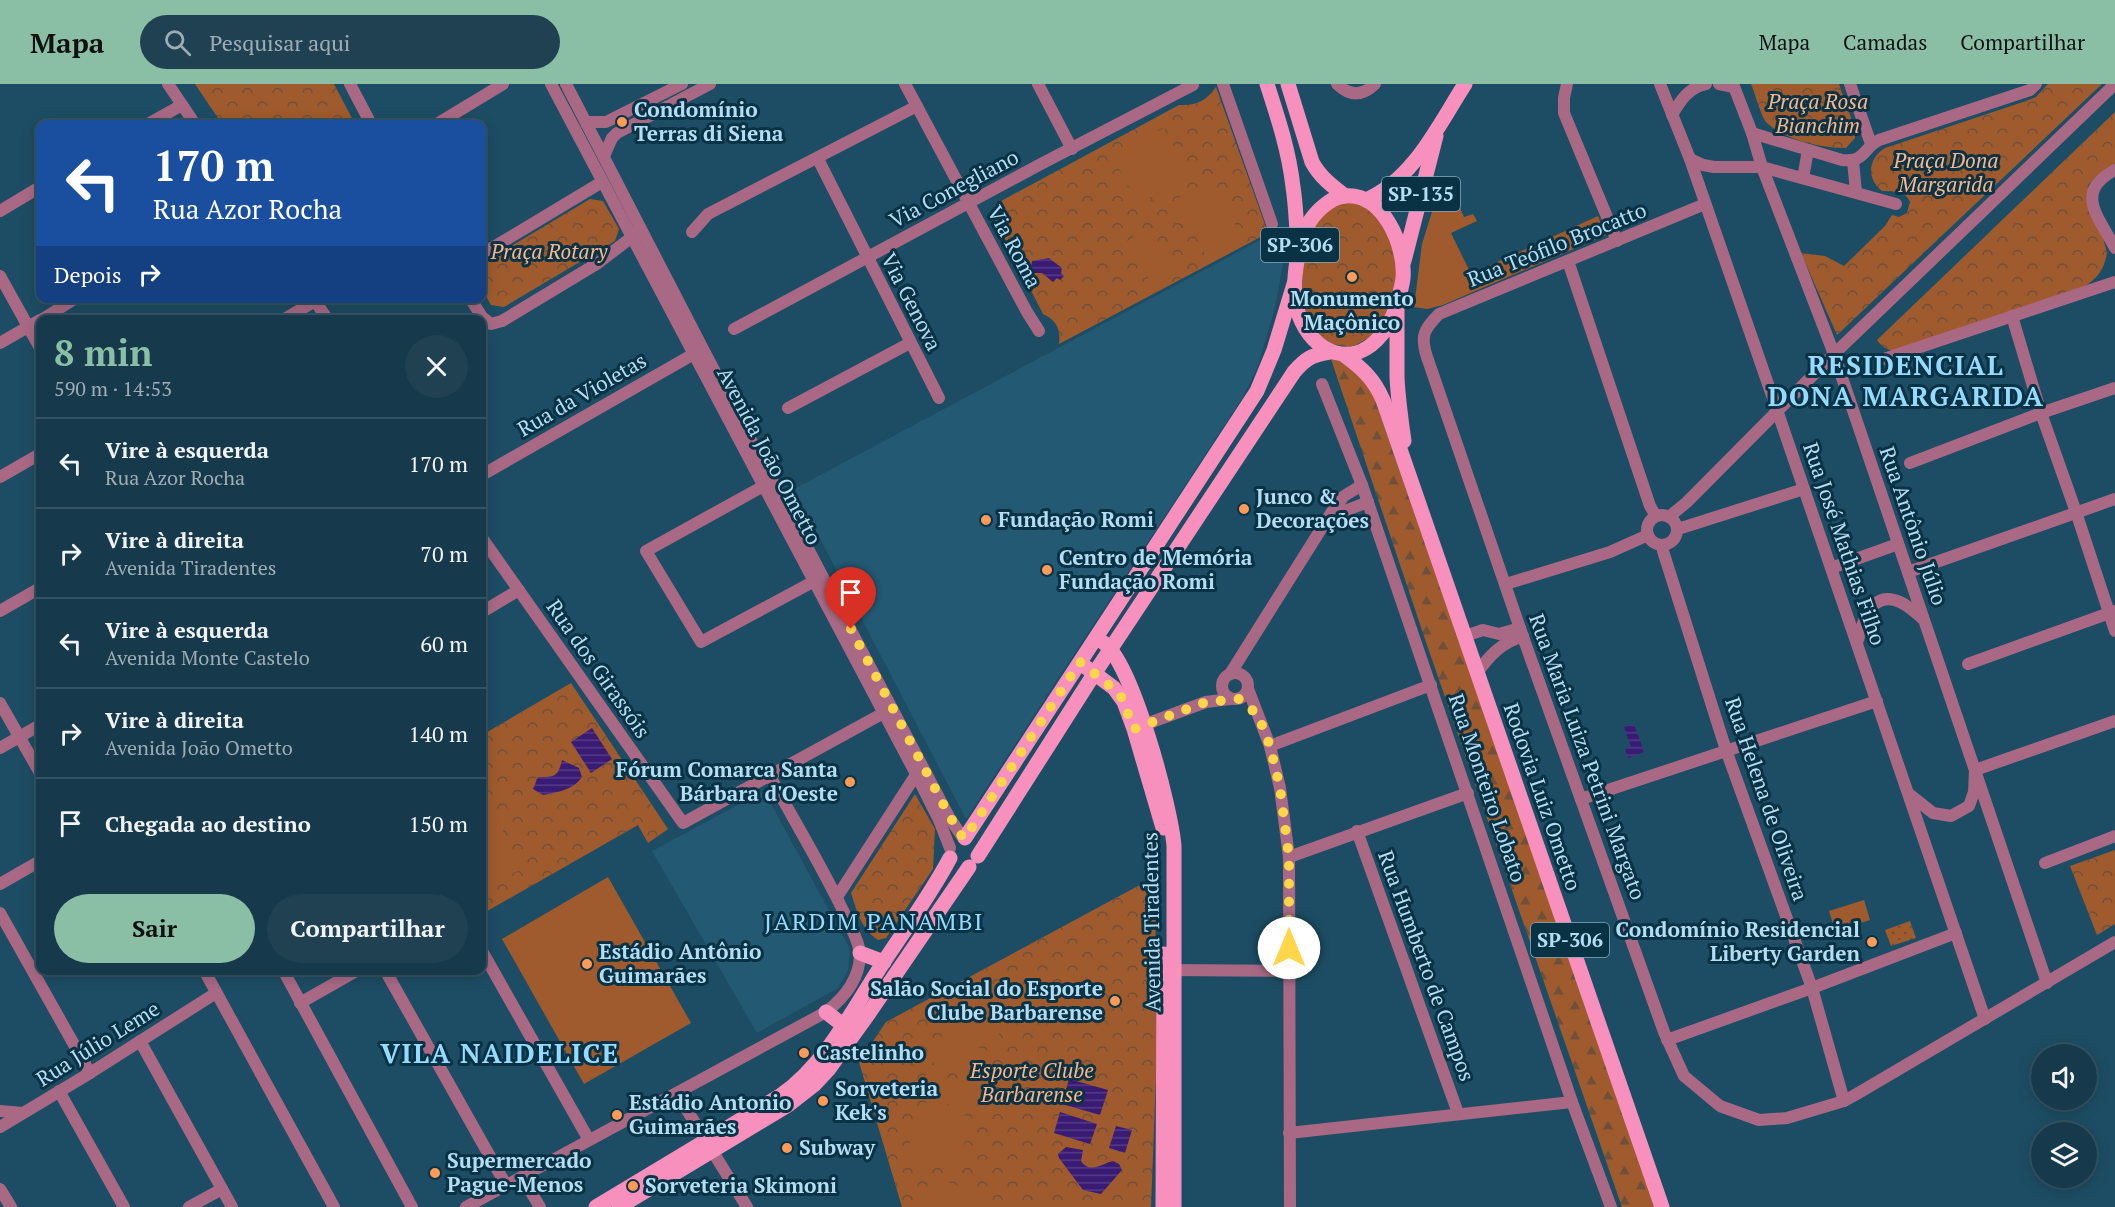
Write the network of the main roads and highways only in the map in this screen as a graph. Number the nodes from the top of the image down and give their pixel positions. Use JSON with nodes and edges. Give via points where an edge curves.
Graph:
{"nodes":[{"id":1,"x":1267,"y":84,"type":"edge"},
{"id":2,"x":1288,"y":84,"type":"edge"},
{"id":3,"x":1465,"y":84,"type":"edge"},
{"id":4,"x":1440,"y":124,"type":"junction"},
{"id":5,"x":1345,"y":196,"type":"junction"},
{"id":6,"x":1366,"y":200,"type":"junction"},
{"id":7,"x":1299,"y":249,"type":"junction"},
{"id":8,"x":1403,"y":264,"type":"junction"},
{"id":9,"x":1294,"y":284,"type":"junction"},
{"id":10,"x":1397,"y":306,"type":"junction"},
{"id":11,"x":1337,"y":353,"type":"junction"},
{"id":12,"x":1257,"y":391,"type":"junction"},
{"id":13,"x":1275,"y":400,"type":"junction"},
{"id":14,"x":1407,"y":468,"type":"junction"},
{"id":15,"x":1124,"y":628,"type":"junction"},
{"id":16,"x":1097,"y":638,"type":"junction"},
{"id":17,"x":1111,"y":648,"type":"junction"},
{"id":18,"x":1080,"y":662,"type":"junction"},
{"id":19,"x":1094,"y":674,"type":"junction"},
{"id":20,"x":1125,"y":675,"type":"junction"},
{"id":21,"x":1139,"y":727,"type":"junction"},
{"id":22,"x":964,"y":838,"type":"junction"},
{"id":23,"x":950,"y":853,"type":"junction"},
{"id":24,"x":974,"y":862,"type":"junction"},
{"id":25,"x":860,"y":953,"type":"road end"},
{"id":26,"x":884,"y":962,"type":"junction"},
{"id":27,"x":1169,"y":970,"type":"junction"},
{"id":28,"x":826,"y":1012,"type":"road end"},
{"id":29,"x":843,"y":1025,"type":"junction"},
{"id":30,"x":708,"y":1145,"type":"junction"},
{"id":31,"x":596,"y":1207,"type":"edge"},
{"id":32,"x":619,"y":1207,"type":"edge"},
{"id":33,"x":1163,"y":1207,"type":"edge"},
{"id":34,"x":1174,"y":1207,"type":"edge"},
{"id":35,"x":1662,"y":1207,"type":"edge"}],
"edges":[{"from":1,"to":7,"type":"main road","number":"SP-306","via":[[1289,163]]},
{"from":2,"to":5,"type":"main road","via":[[1312,162],[1329,184]]},
{"from":3,"to":4,"type":"main road","number":"SP-135"},
{"from":4,"to":6,"type":"main road","number":"SP-135","via":[[1396,183]]},
{"from":4,"to":8,"type":"main road","number":"SP-135"},
{"from":5,"to":6,"type":"main road"},
{"from":5,"to":7,"type":"main road","number":"SP-306","via":[[1330,201],[1314,215]]},
{"from":6,"to":8,"type":"main road","number":"SP-306","via":[[1390,223]]},
{"from":7,"to":9,"type":"main road","number":"SP-306"},
{"from":8,"to":10,"type":"main road","number":"SP-306"},
{"from":9,"to":11,"type":"main road","number":"SP-306","via":[[1299,315],[1307,332],[1317,343]]},
{"from":9,"to":12,"type":"main road"},
{"from":10,"to":11,"type":"main road","number":"SP-306","via":[[1375,342],[1366,348]]},
{"from":10,"to":14,"type":"main road","name":"Rodovia Luiz Ometto","number":"SP-306","via":[[1397,379]]},
{"from":11,"to":13,"type":"main road","via":[[1314,355],[1301,364]]},
{"from":11,"to":14,"type":"main road","name":"Rodovia Luiz Ometto","number":"SP-306","via":[[1377,385]]},
{"from":12,"to":13,"type":"main road","via":[[1270,386]]},
{"from":12,"to":16,"type":"main road"},
{"from":13,"to":15,"type":"main road"},
{"from":14,"to":35,"type":"main road","name":"Rodovia Luiz Ometto","number":"SP-306"},
{"from":15,"to":17,"type":"main road"},
{"from":15,"to":20,"type":"main road"},
{"from":16,"to":17,"type":"main road"},
{"from":16,"to":18,"type":"main road"},
{"from":17,"to":19,"type":"main road"},
{"from":17,"to":20,"type":"main road","name":"Avenida Tiradentes"},
{"from":18,"to":19,"type":"main road","name":"Avenida Tiradentes"},
{"from":18,"to":22,"type":"main road"},
{"from":19,"to":21,"type":"main road","name":"Avenida Tiradentes","via":[[1120,694]]},
{"from":19,"to":24,"type":"main road"},
{"from":20,"to":21,"type":"main road","name":"Avenida Tiradentes"},
{"from":21,"to":27,"type":"main road","name":"Avenida Tiradentes","via":[[1167,800],[1173,830]]},
{"from":22,"to":23,"type":"main road","via":[[955,841]]},
{"from":22,"to":24,"type":"main road","via":[[977,847]]},
{"from":23,"to":24,"type":"main road","via":[[956,866]]},
{"from":23,"to":26,"type":"main road","via":[[935,884]]},
{"from":24,"to":30,"type":"main road","via":[[828,1070],[788,1105]]},
{"from":25,"to":26,"type":"main road"},
{"from":26,"to":29,"type":"main road"},
{"from":27,"to":33,"type":"main road","name":"Avenida Tiradentes"},
{"from":27,"to":34,"type":"main road","name":"Avenida Tiradentes"},
{"from":28,"to":29,"type":"main road"},
{"from":29,"to":30,"type":"main road","via":[[792,1088]]},
{"from":30,"to":31,"type":"main road"},
{"from":30,"to":32,"type":"main road"}]}
